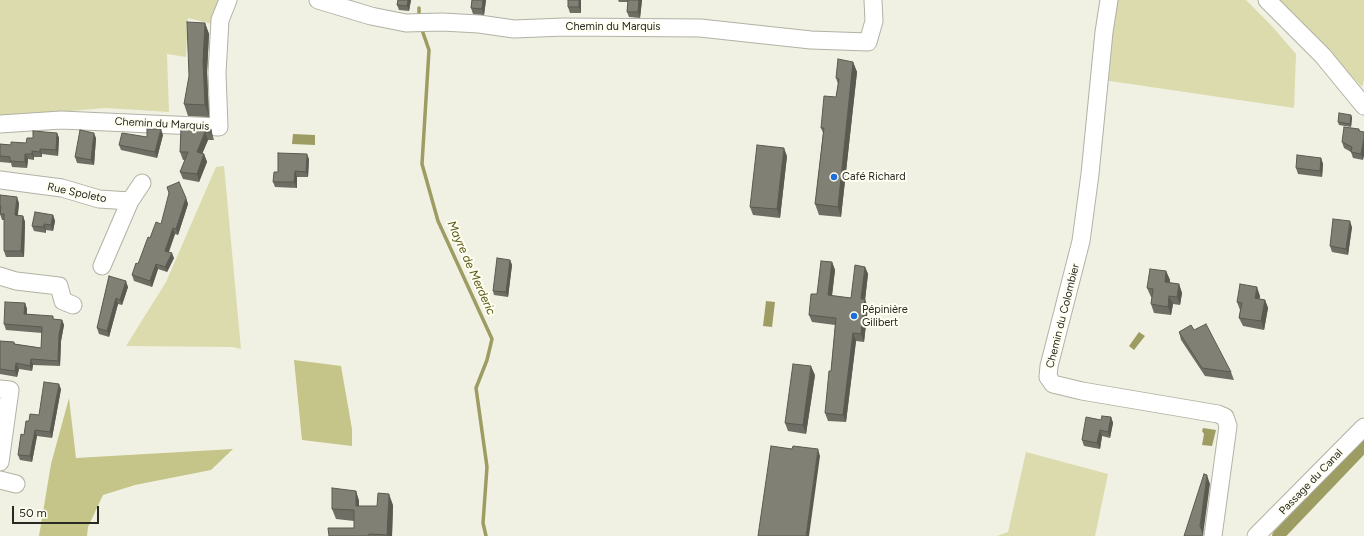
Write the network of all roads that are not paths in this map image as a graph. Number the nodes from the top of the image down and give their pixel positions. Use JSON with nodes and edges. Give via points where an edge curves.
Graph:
{"nodes":[{"id":1,"x":228,"y":0,"type":"edge"},
{"id":2,"x":318,"y":0,"type":"edge"},
{"id":3,"x":873,"y":0,"type":"edge"},
{"id":4,"x":1109,"y":0,"type":"edge"},
{"id":5,"x":1267,"y":0,"type":"edge"},
{"id":6,"x":1364,"y":106,"type":"edge"},
{"id":7,"x":0,"y":124,"type":"edge"},
{"id":8,"x":0,"y":180,"type":"edge"},
{"id":9,"x":142,"y":183,"type":"dead end"},
{"id":10,"x":130,"y":201,"type":"junction"},
{"id":11,"x":102,"y":266,"type":"dead end"},
{"id":12,"x":0,"y":276,"type":"edge"},
{"id":13,"x":73,"y":305,"type":"dead end"},
{"id":14,"x":0,"y":388,"type":"edge"},
{"id":15,"x":1364,"y":427,"type":"edge"},
{"id":16,"x":0,"y":462,"type":"edge"},
{"id":17,"x":1213,"y":536,"type":"edge"},
{"id":18,"x":1256,"y":536,"type":"edge"}],
"edges":[{"from":1,"to":7,"type":"street","name":"Chemin du Marquis","via":[[220,20],[217,73],[219,127],[61,120]]},
{"from":2,"to":3,"type":"street","name":"Chemin du Marquis","via":[[371,16],[406,23],[479,24],[514,29],[700,28],[812,40],[868,42],[874,20]]},
{"from":4,"to":17,"type":"street","name":"Chemin du Colombier","via":[[1081,241],[1048,377],[1053,384],[1082,391],[1225,417],[1228,426]]},
{"from":5,"to":6,"type":"street","via":[[1323,56]]},
{"from":8,"to":10,"type":"street","name":"Rue Spoleto","via":[[62,188],[99,199]]},
{"from":9,"to":10,"type":"street"},
{"from":10,"to":11,"type":"street"},
{"from":12,"to":13,"type":"street","via":[[16,281],[59,286],[64,301]]},
{"from":14,"to":16,"type":"street","via":[[10,390]]},
{"from":15,"to":18,"type":"street","name":"Passage du Canal"}]}
